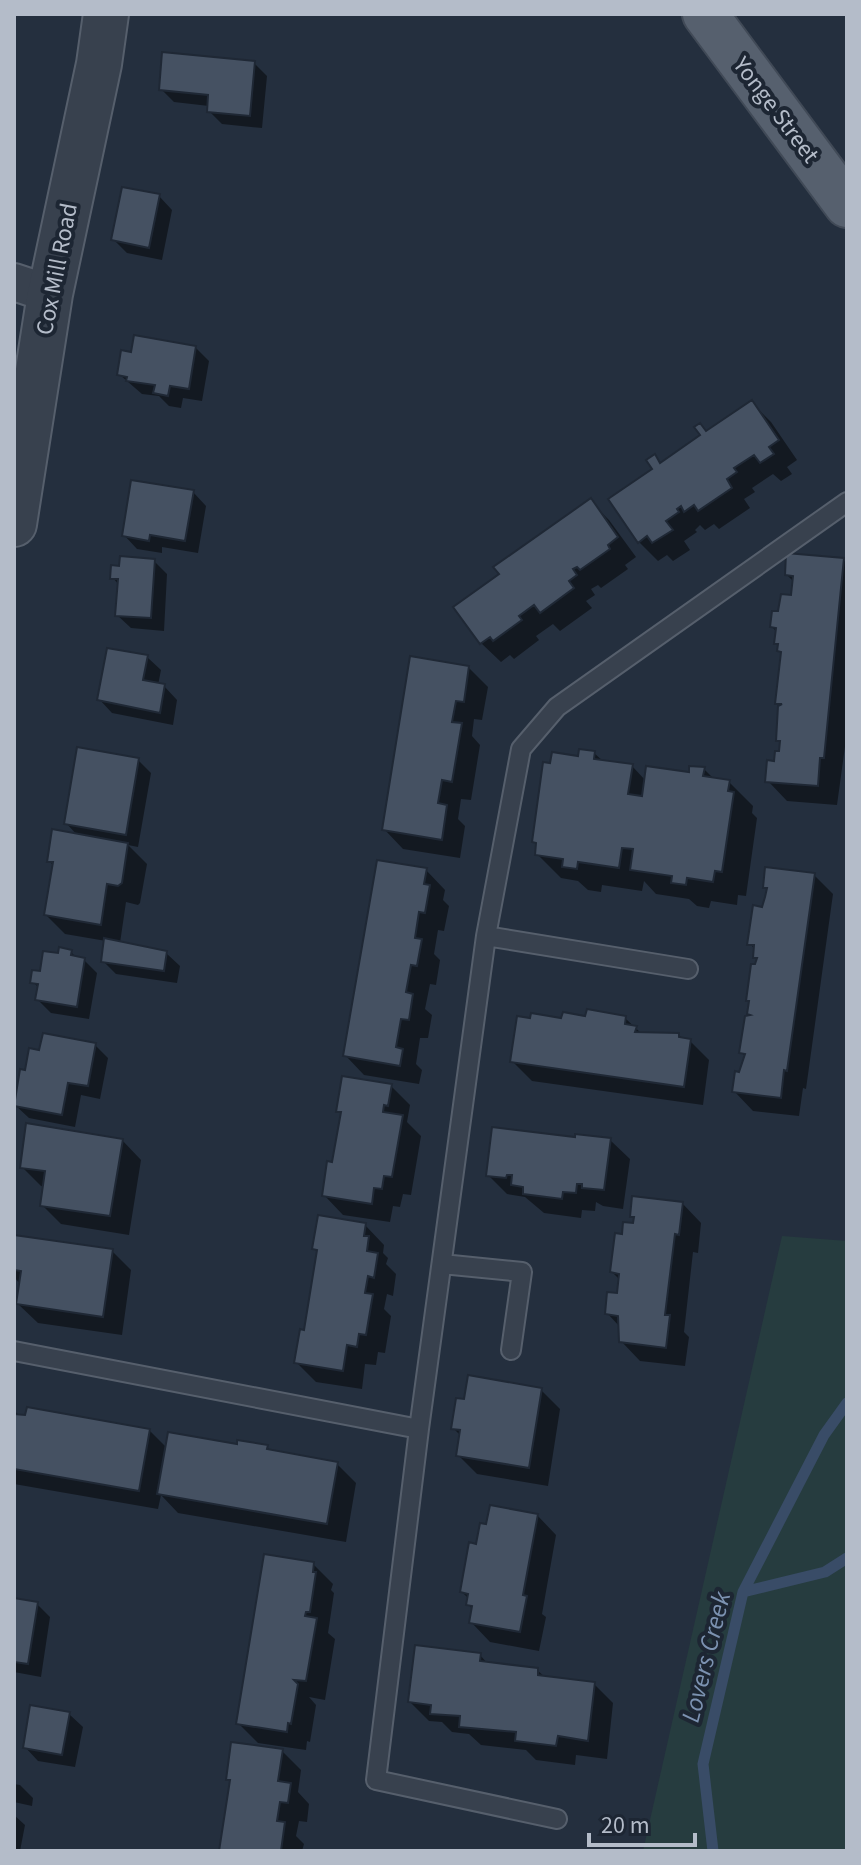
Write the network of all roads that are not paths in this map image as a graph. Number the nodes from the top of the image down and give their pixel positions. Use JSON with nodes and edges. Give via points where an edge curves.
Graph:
{"nodes":[{"id":1,"x":106,"y":14,"type":"edge"},
{"id":2,"x":705,"y":14,"type":"edge"},
{"id":3,"x":847,"y":205,"type":"edge"},
{"id":4,"x":32,"y":288,"type":"edge"},
{"id":5,"x":847,"y":502,"type":"edge"},
{"id":6,"x":14,"y":524,"type":"edge"},
{"id":7,"x":486,"y":936,"type":"junction"},
{"id":8,"x":688,"y":969,"type":"dead end"},
{"id":9,"x":442,"y":1264,"type":"junction"},
{"id":10,"x":511,"y":1350,"type":"dead end"},
{"id":11,"x":14,"y":1351,"type":"edge"},
{"id":12,"x":419,"y":1429,"type":"junction"},
{"id":13,"x":557,"y":1819,"type":"dead end"}],
"edges":[{"from":1,"to":4,"type":"street","name":"Cox Mill Road","via":[[99,64]]},
{"from":2,"to":3,"type":"main road","name":"Yonge Street"},
{"from":4,"to":6,"type":"street","name":"Cox Mill Road"},
{"from":5,"to":7,"type":"lane","via":[[557,707],[521,749]]},
{"from":7,"to":8,"type":"lane"},
{"from":7,"to":9,"type":"lane"},
{"from":9,"to":10,"type":"lane","via":[[522,1272]]},
{"from":9,"to":12,"type":"lane"},
{"from":11,"to":12,"type":"lane"},
{"from":12,"to":13,"type":"lane","via":[[376,1780]]}]}
